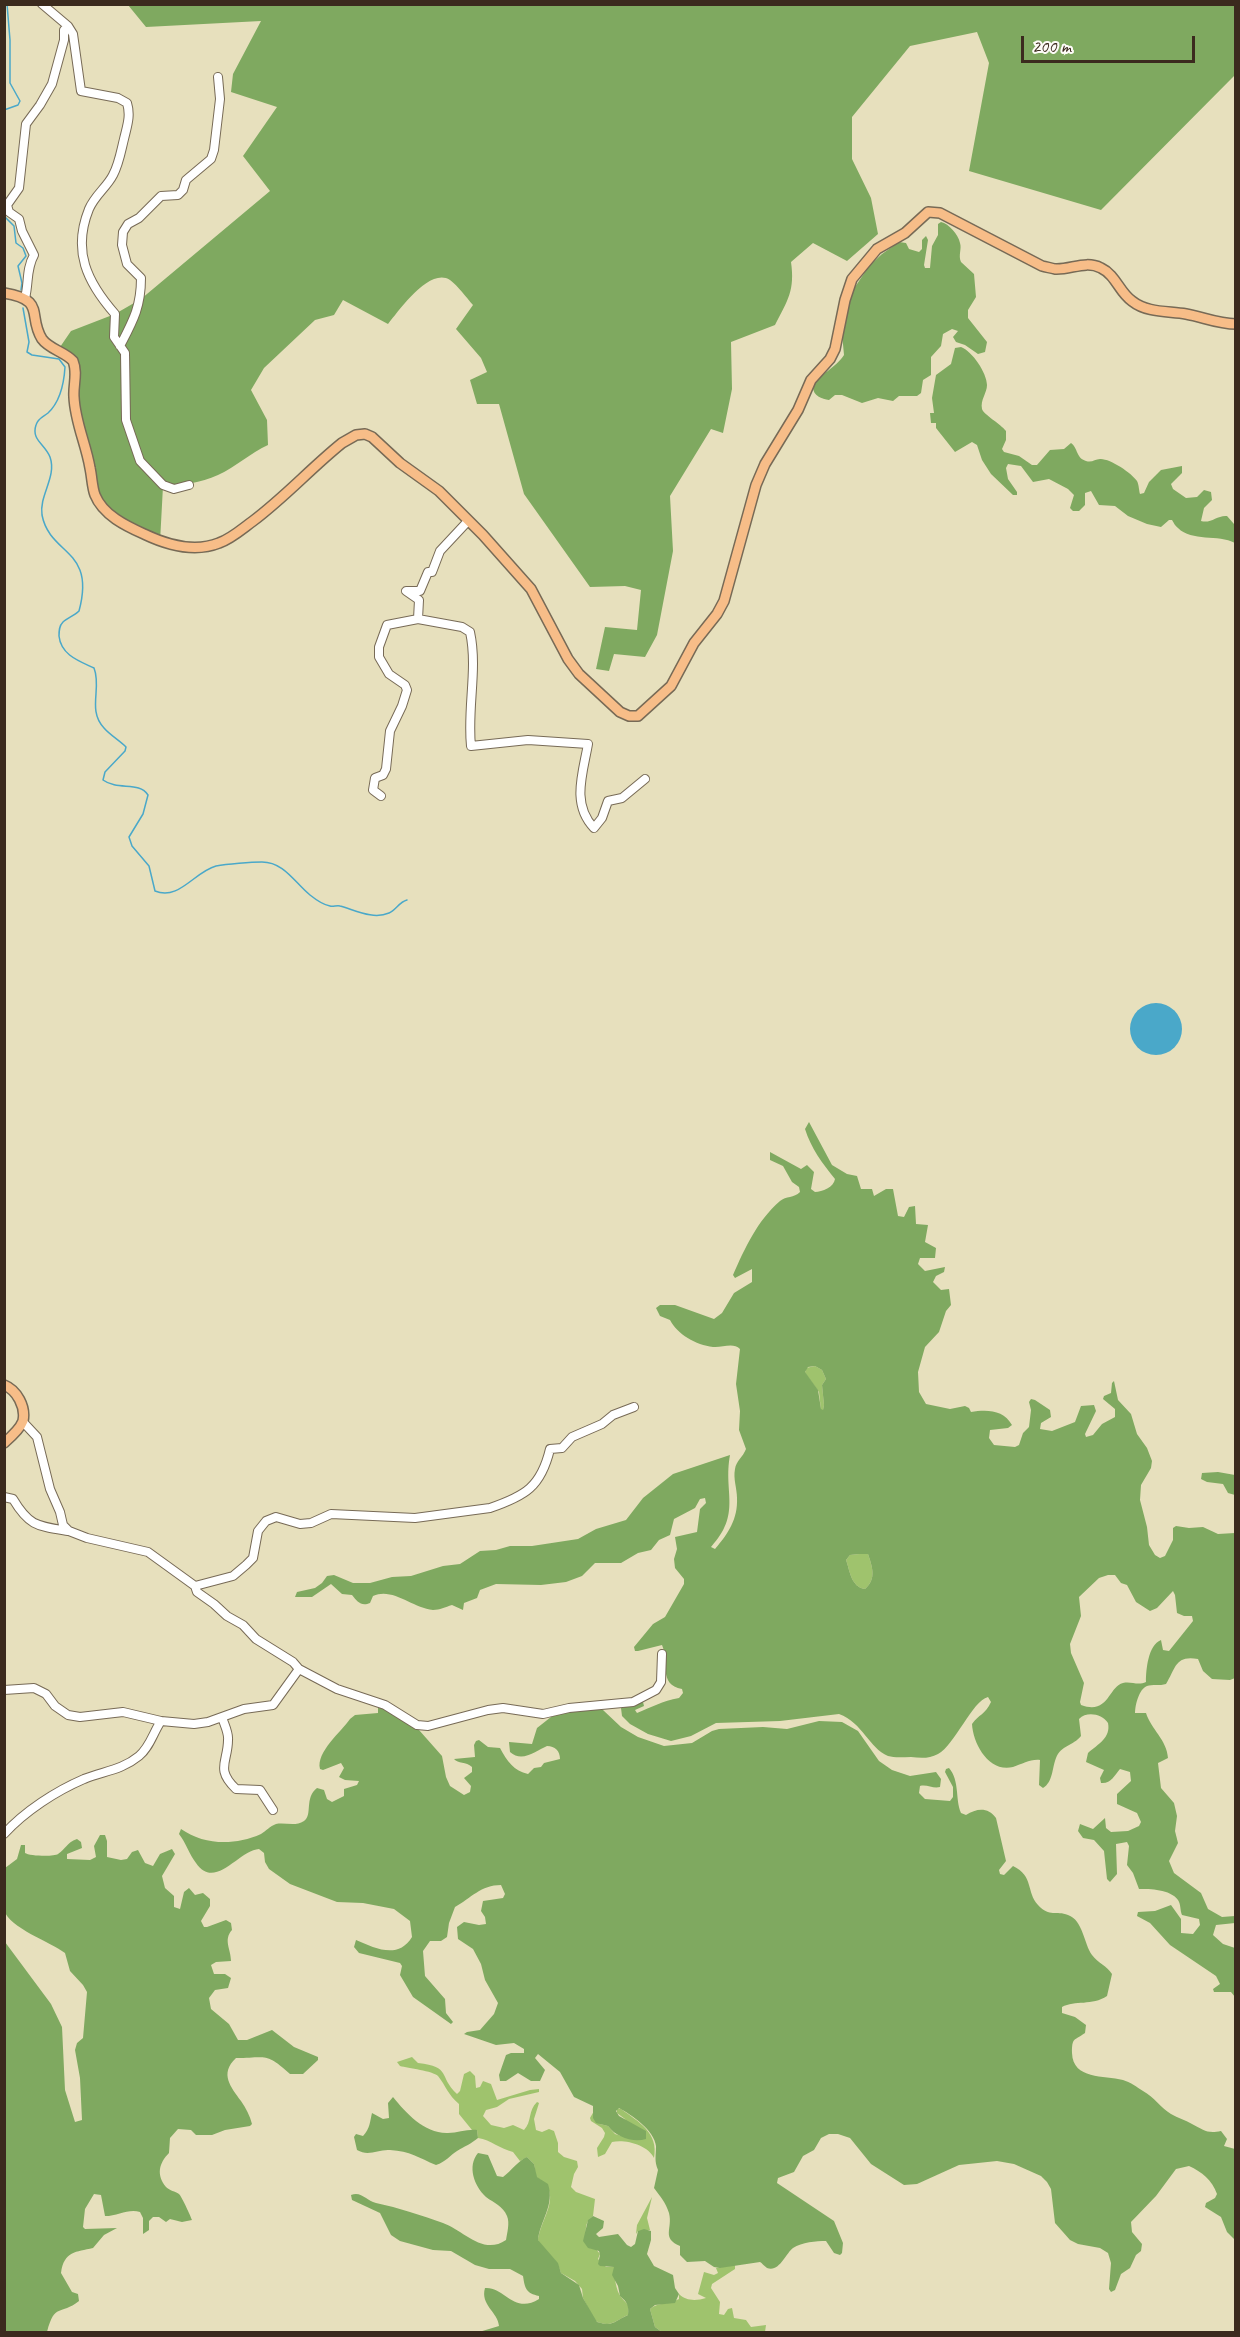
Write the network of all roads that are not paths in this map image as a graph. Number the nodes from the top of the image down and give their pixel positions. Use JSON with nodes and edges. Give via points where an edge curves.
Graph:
{"nodes":[{"id":1,"x":42,"y":4,"type":"edge"},
{"id":2,"x":68,"y":26,"type":"junction"},
{"id":3,"x":218,"y":77,"type":"dead end"},
{"id":4,"x":4,"y":292,"type":"edge"},
{"id":5,"x":25,"y":298,"type":"junction"},
{"id":6,"x":1236,"y":324,"type":"edge"},
{"id":7,"x":120,"y":346,"type":"junction"},
{"id":8,"x":189,"y":485,"type":"dead end"},
{"id":9,"x":468,"y":521,"type":"junction"},
{"id":10,"x":418,"y":619,"type":"junction"},
{"id":11,"x":645,"y":779,"type":"dead end"},
{"id":12,"x":381,"y":796,"type":"dead end"},
{"id":13,"x":4,"y":1385,"type":"edge"},
{"id":14,"x":634,"y":1407,"type":"dead end"},
{"id":15,"x":22,"y":1422,"type":"junction"},
{"id":16,"x":4,"y":1443,"type":"edge"},
{"id":17,"x":4,"y":1497,"type":"edge"},
{"id":18,"x":69,"y":1531,"type":"junction"},
{"id":19,"x":195,"y":1586,"type":"junction"},
{"id":20,"x":662,"y":1654,"type":"dead end"},
{"id":21,"x":300,"y":1669,"type":"junction"},
{"id":22,"x":4,"y":1690,"type":"edge"},
{"id":23,"x":222,"y":1717,"type":"junction"},
{"id":24,"x":161,"y":1721,"type":"junction"},
{"id":25,"x":273,"y":1810,"type":"dead end"},
{"id":26,"x":4,"y":1834,"type":"edge"}],
"edges":[{"from":1,"to":2,"type":"street"},
{"from":2,"to":5,"type":"street","via":[[52,84],[26,124],[18,188],[7,205],[9,212],[19,219],[34,255],[28,267]]},
{"from":2,"to":7,"type":"street","via":[[73,34],[81,91],[118,98],[126,103],[130,113],[120,157],[113,175],[89,210],[82,242],[82,258],[96,292],[115,315],[114,337]]},
{"from":3,"to":7,"type":"street","via":[[220,99],[211,159],[186,180],[178,195],[161,196],[123,232],[128,264],[141,278],[141,299]]},
{"from":4,"to":5,"type":"main road"},
{"from":5,"to":9,"type":"main road","via":[[34,309],[43,340],[69,357],[75,366],[76,413],[95,495],[110,514],[140,533],[180,547],[219,544],[269,509],[342,443],[365,434],[439,491]]},
{"from":6,"to":9,"type":"main road","via":[[1146,308],[1132,302],[1101,268],[1091,264],[1056,269],[1042,266],[951,218],[928,212],[905,233],[877,249],[852,279],[835,349],[811,380],[756,484],[724,601],[671,686],[639,716],[621,712],[579,674],[531,589]]},
{"from":7,"to":8,"type":"street","via":[[125,353],[126,420],[140,461],[163,485],[174,489]]},
{"from":9,"to":10,"type":"street","via":[[440,551],[435,568],[428,572],[420,591],[406,591],[419,600]]},
{"from":10,"to":11,"type":"street","via":[[470,632],[474,657],[468,723],[471,746],[528,740],[588,744],[580,802],[585,819],[594,828],[608,801],[622,798]]},
{"from":10,"to":12,"type":"street","via":[[387,625],[379,647],[379,657],[389,674],[408,690],[390,731],[386,769],[375,778],[373,790]]},
{"from":13,"to":15,"type":"main road","via":[[20,1400]]},
{"from":14,"to":19,"type":"street","via":[[572,1437],[562,1448],[550,1449],[537,1483],[501,1504],[415,1518],[331,1514],[300,1524],[276,1518],[266,1521],[258,1531],[253,1558],[233,1576]]},
{"from":15,"to":16,"type":"main road"},
{"from":15,"to":18,"type":"street","via":[[38,1437],[50,1489]]},
{"from":17,"to":18,"type":"street","via":[[13,1499],[28,1520]]},
{"from":18,"to":19,"type":"street","via":[[148,1552]]},
{"from":19,"to":21,"type":"street","via":[[197,1592],[256,1639]]},
{"from":20,"to":21,"type":"street","via":[[661,1682],[656,1690],[633,1702],[543,1714],[503,1708],[428,1726],[417,1725],[385,1705],[337,1689]]},
{"from":21,"to":23,"type":"street","via":[[273,1705]]},
{"from":22,"to":24,"type":"street","via":[[34,1688],[68,1715],[80,1718],[123,1712]]},
{"from":23,"to":24,"type":"street","via":[[194,1724]]},
{"from":23,"to":25,"type":"street","via":[[228,1740],[223,1761],[226,1778],[236,1790],[260,1790]]},
{"from":24,"to":26,"type":"street","via":[[149,1746],[127,1766],[84,1779],[48,1799]]}]}
